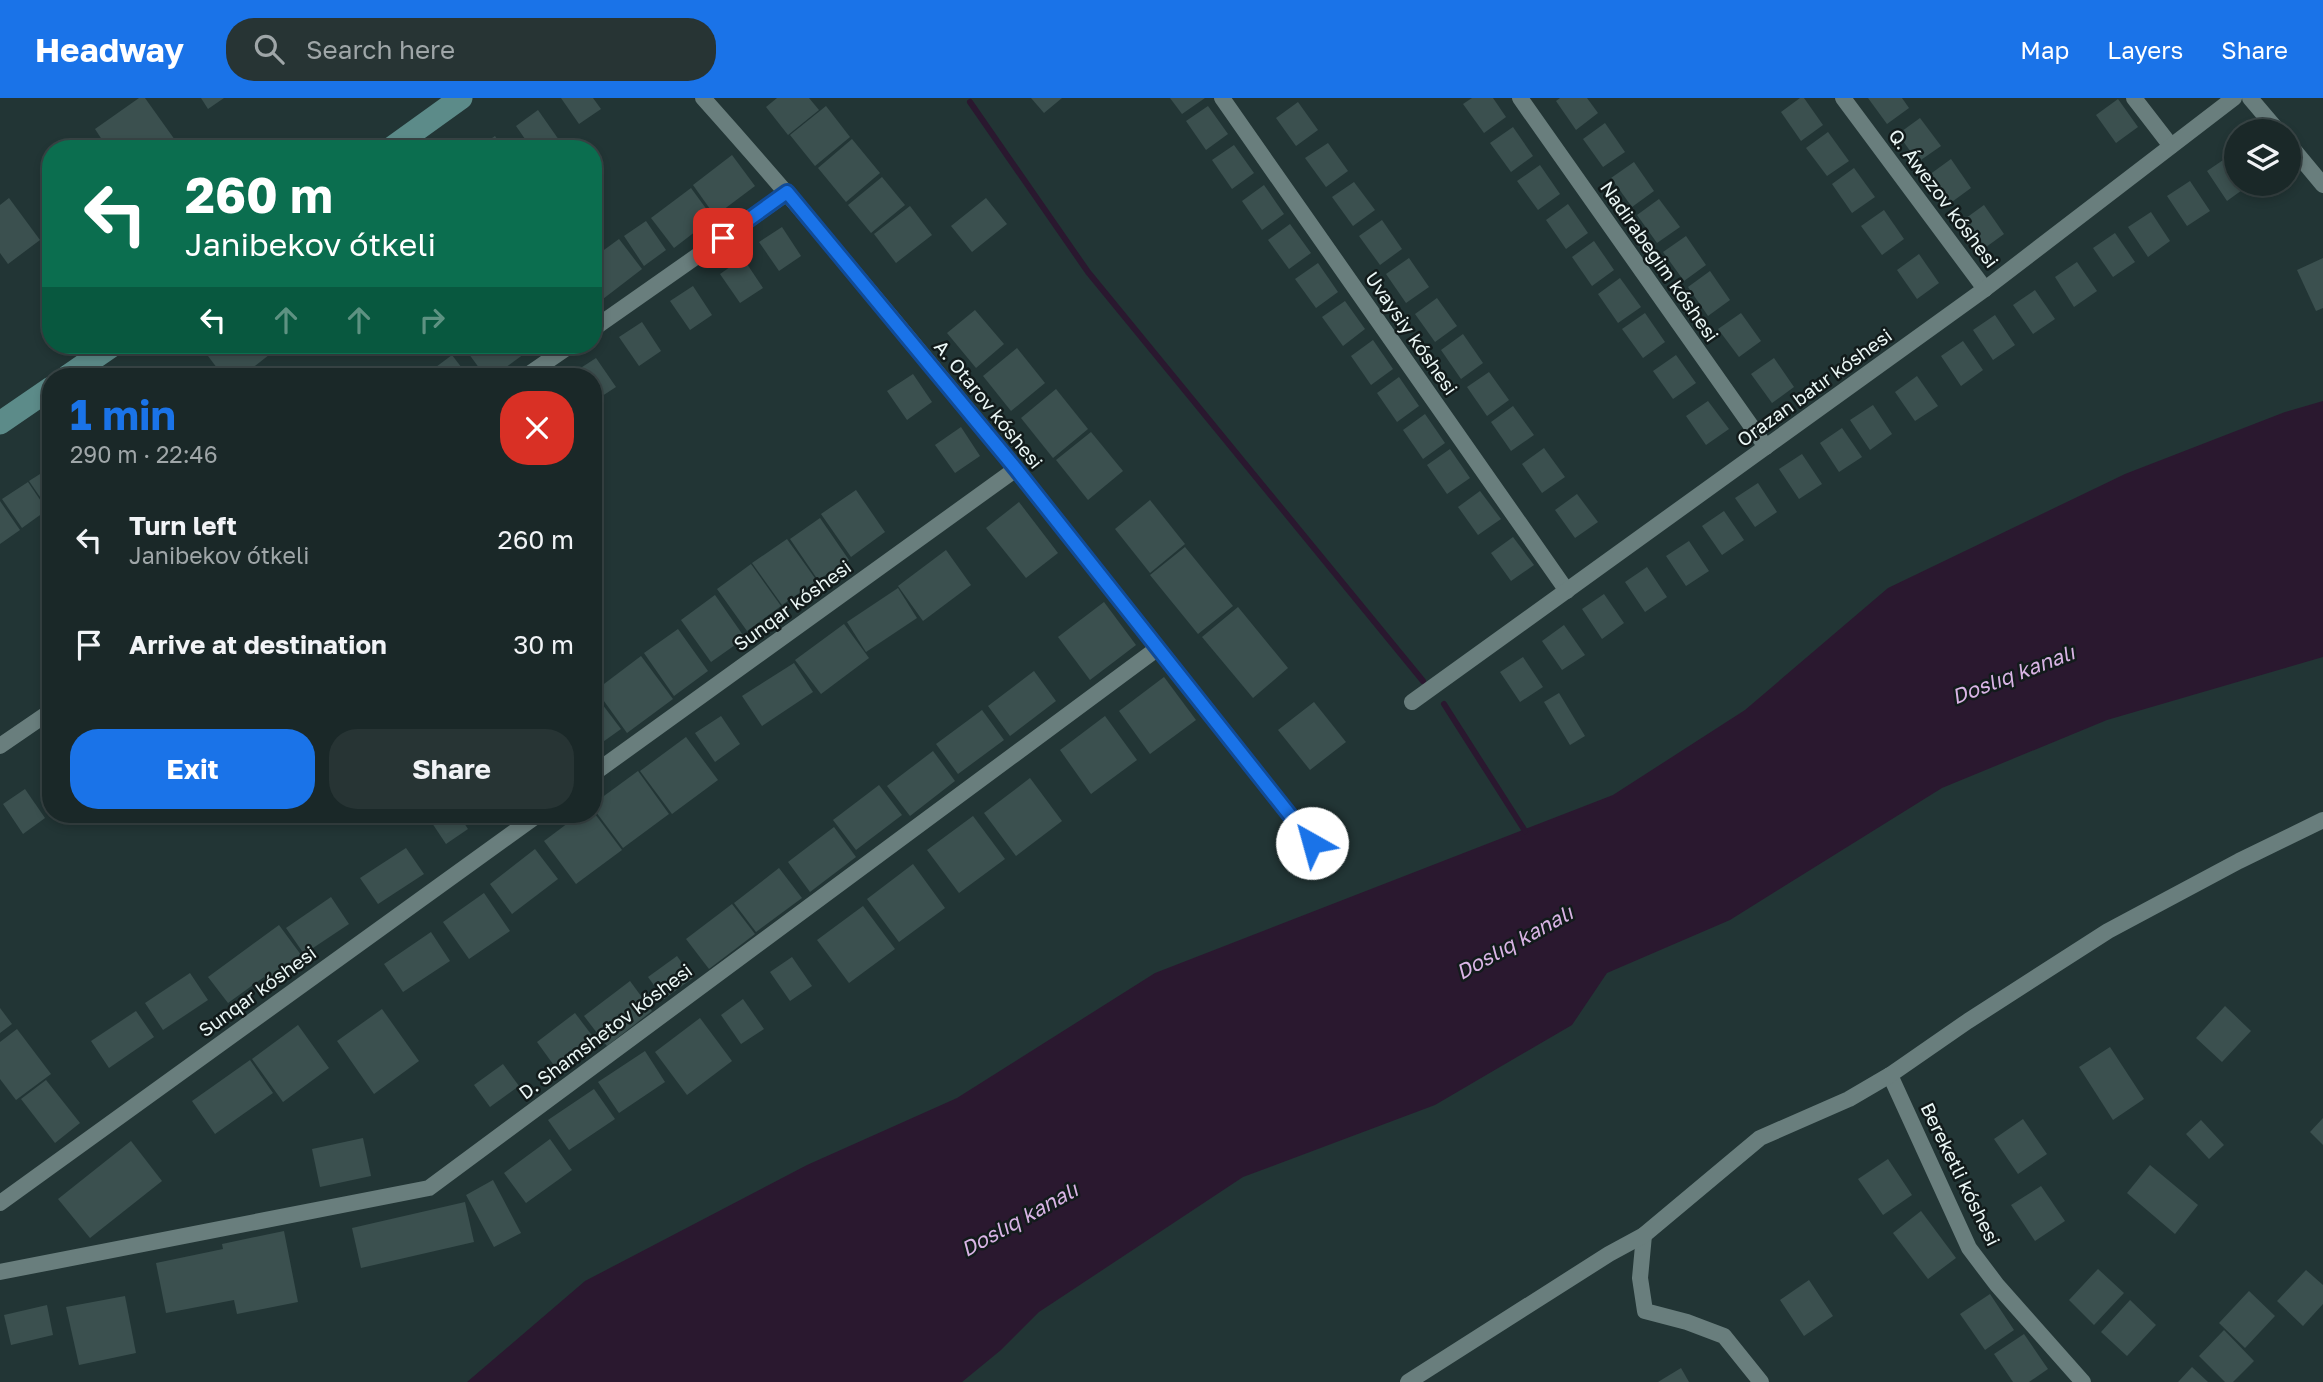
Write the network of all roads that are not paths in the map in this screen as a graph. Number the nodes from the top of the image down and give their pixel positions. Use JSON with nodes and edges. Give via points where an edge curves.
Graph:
{"nodes":[{"id":1,"x":461,"y":98,"type":"edge"},
{"id":2,"x":703,"y":98,"type":"edge"},
{"id":3,"x":1222,"y":98,"type":"edge"},
{"id":4,"x":1520,"y":98,"type":"edge"},
{"id":5,"x":1843,"y":98,"type":"edge"},
{"id":6,"x":2134,"y":98,"type":"edge"},
{"id":7,"x":2234,"y":98,"type":"edge"},
{"id":8,"x":2250,"y":98,"type":"edge"},
{"id":9,"x":2268,"y":119,"type":"edge"},
{"id":10,"x":403,"y":140,"type":"edge"},
{"id":11,"x":2171,"y":146,"type":"junction"},
{"id":12,"x":2301,"y":158,"type":"edge"},
{"id":13,"x":2323,"y":184,"type":"edge"},
{"id":14,"x":787,"y":192,"type":"junction"},
{"id":15,"x":1985,"y":289,"type":"junction"},
{"id":16,"x":602,"y":323,"type":"edge"},
{"id":17,"x":100,"y":354,"type":"edge"},
{"id":18,"x":558,"y":354,"type":"edge"},
{"id":19,"x":80,"y":368,"type":"edge"},
{"id":20,"x":538,"y":368,"type":"edge"},
{"id":21,"x":42,"y":394,"type":"edge"},
{"id":22,"x":0,"y":423,"type":"edge"},
{"id":23,"x":1766,"y":447,"type":"junction"},
{"id":24,"x":1016,"y":469,"type":"junction"},
{"id":25,"x":1567,"y":591,"type":"junction"},
{"id":26,"x":1158,"y":648,"type":"junction"},
{"id":27,"x":1412,"y":702,"type":"dead end"},
{"id":28,"x":42,"y":717,"type":"edge"},
{"id":29,"x":0,"y":746,"type":"edge"},
{"id":30,"x":602,"y":768,"type":"edge"},
{"id":31,"x":2323,"y":820,"type":"edge"},
{"id":32,"x":527,"y":823,"type":"edge"},
{"id":33,"x":1312,"y":843,"type":"dead end"},
{"id":34,"x":1890,"y":1075,"type":"junction"},
{"id":35,"x":0,"y":1203,"type":"edge"},
{"id":36,"x":1644,"y":1235,"type":"junction"},
{"id":37,"x":0,"y":1272,"type":"edge"},
{"id":38,"x":1419,"y":1379,"type":"edge"},
{"id":39,"x":1761,"y":1382,"type":"edge"},
{"id":40,"x":2083,"y":1382,"type":"edge"}],
"edges":[{"from":1,"to":10,"type":"main road"},
{"from":2,"to":14,"type":"street","name":"A. Otarov kóshesi"},
{"from":3,"to":25,"type":"street","name":"Uvaysiy kóshesi"},
{"from":4,"to":23,"type":"street","name":"Nadirabegim kóshesi"},
{"from":5,"to":15,"type":"street","name":"Q. Áwezov kóshesi"},
{"from":6,"to":11,"type":"street"},
{"from":7,"to":11,"type":"street","name":"Orazan batır kóshesi"},
{"from":8,"to":9,"type":"street"},
{"from":11,"to":15,"type":"street","name":"Orazan batır kóshesi"},
{"from":12,"to":13,"type":"street"},
{"from":14,"to":16,"type":"street"},
{"from":14,"to":24,"type":"street","name":"A. Otarov kóshesi"},
{"from":15,"to":23,"type":"street","name":"Orazan batır kóshesi"},
{"from":17,"to":19,"type":"main road"},
{"from":18,"to":20,"type":"street"},
{"from":21,"to":22,"type":"main road"},
{"from":23,"to":25,"type":"street","name":"Orazan batır kóshesi"},
{"from":24,"to":26,"type":"street","name":"A. Otarov kóshesi"},
{"from":24,"to":30,"type":"street","name":"Sunqar kóshesi"},
{"from":25,"to":27,"type":"street","name":"Orazan batır kóshesi"},
{"from":26,"to":33,"type":"street","name":"A. Otarov kóshesi"},
{"from":26,"to":37,"type":"street","name":"D. Shamshetov kóshesi","via":[[429,1188]]},
{"from":28,"to":29,"type":"street"},
{"from":31,"to":34,"type":"street","via":[[2108,931]]},
{"from":32,"to":35,"type":"street","name":"Sunqar kóshesi"},
{"from":34,"to":36,"type":"street","via":[[1849,1099],[1760,1138]]},
{"from":34,"to":40,"type":"street","name":"Bereketli kóshesi","via":[[1969,1248]]},
{"from":36,"to":38,"type":"street"},
{"from":36,"to":39,"type":"street","via":[[1640,1278],[1645,1311],[1724,1336]]}]}
